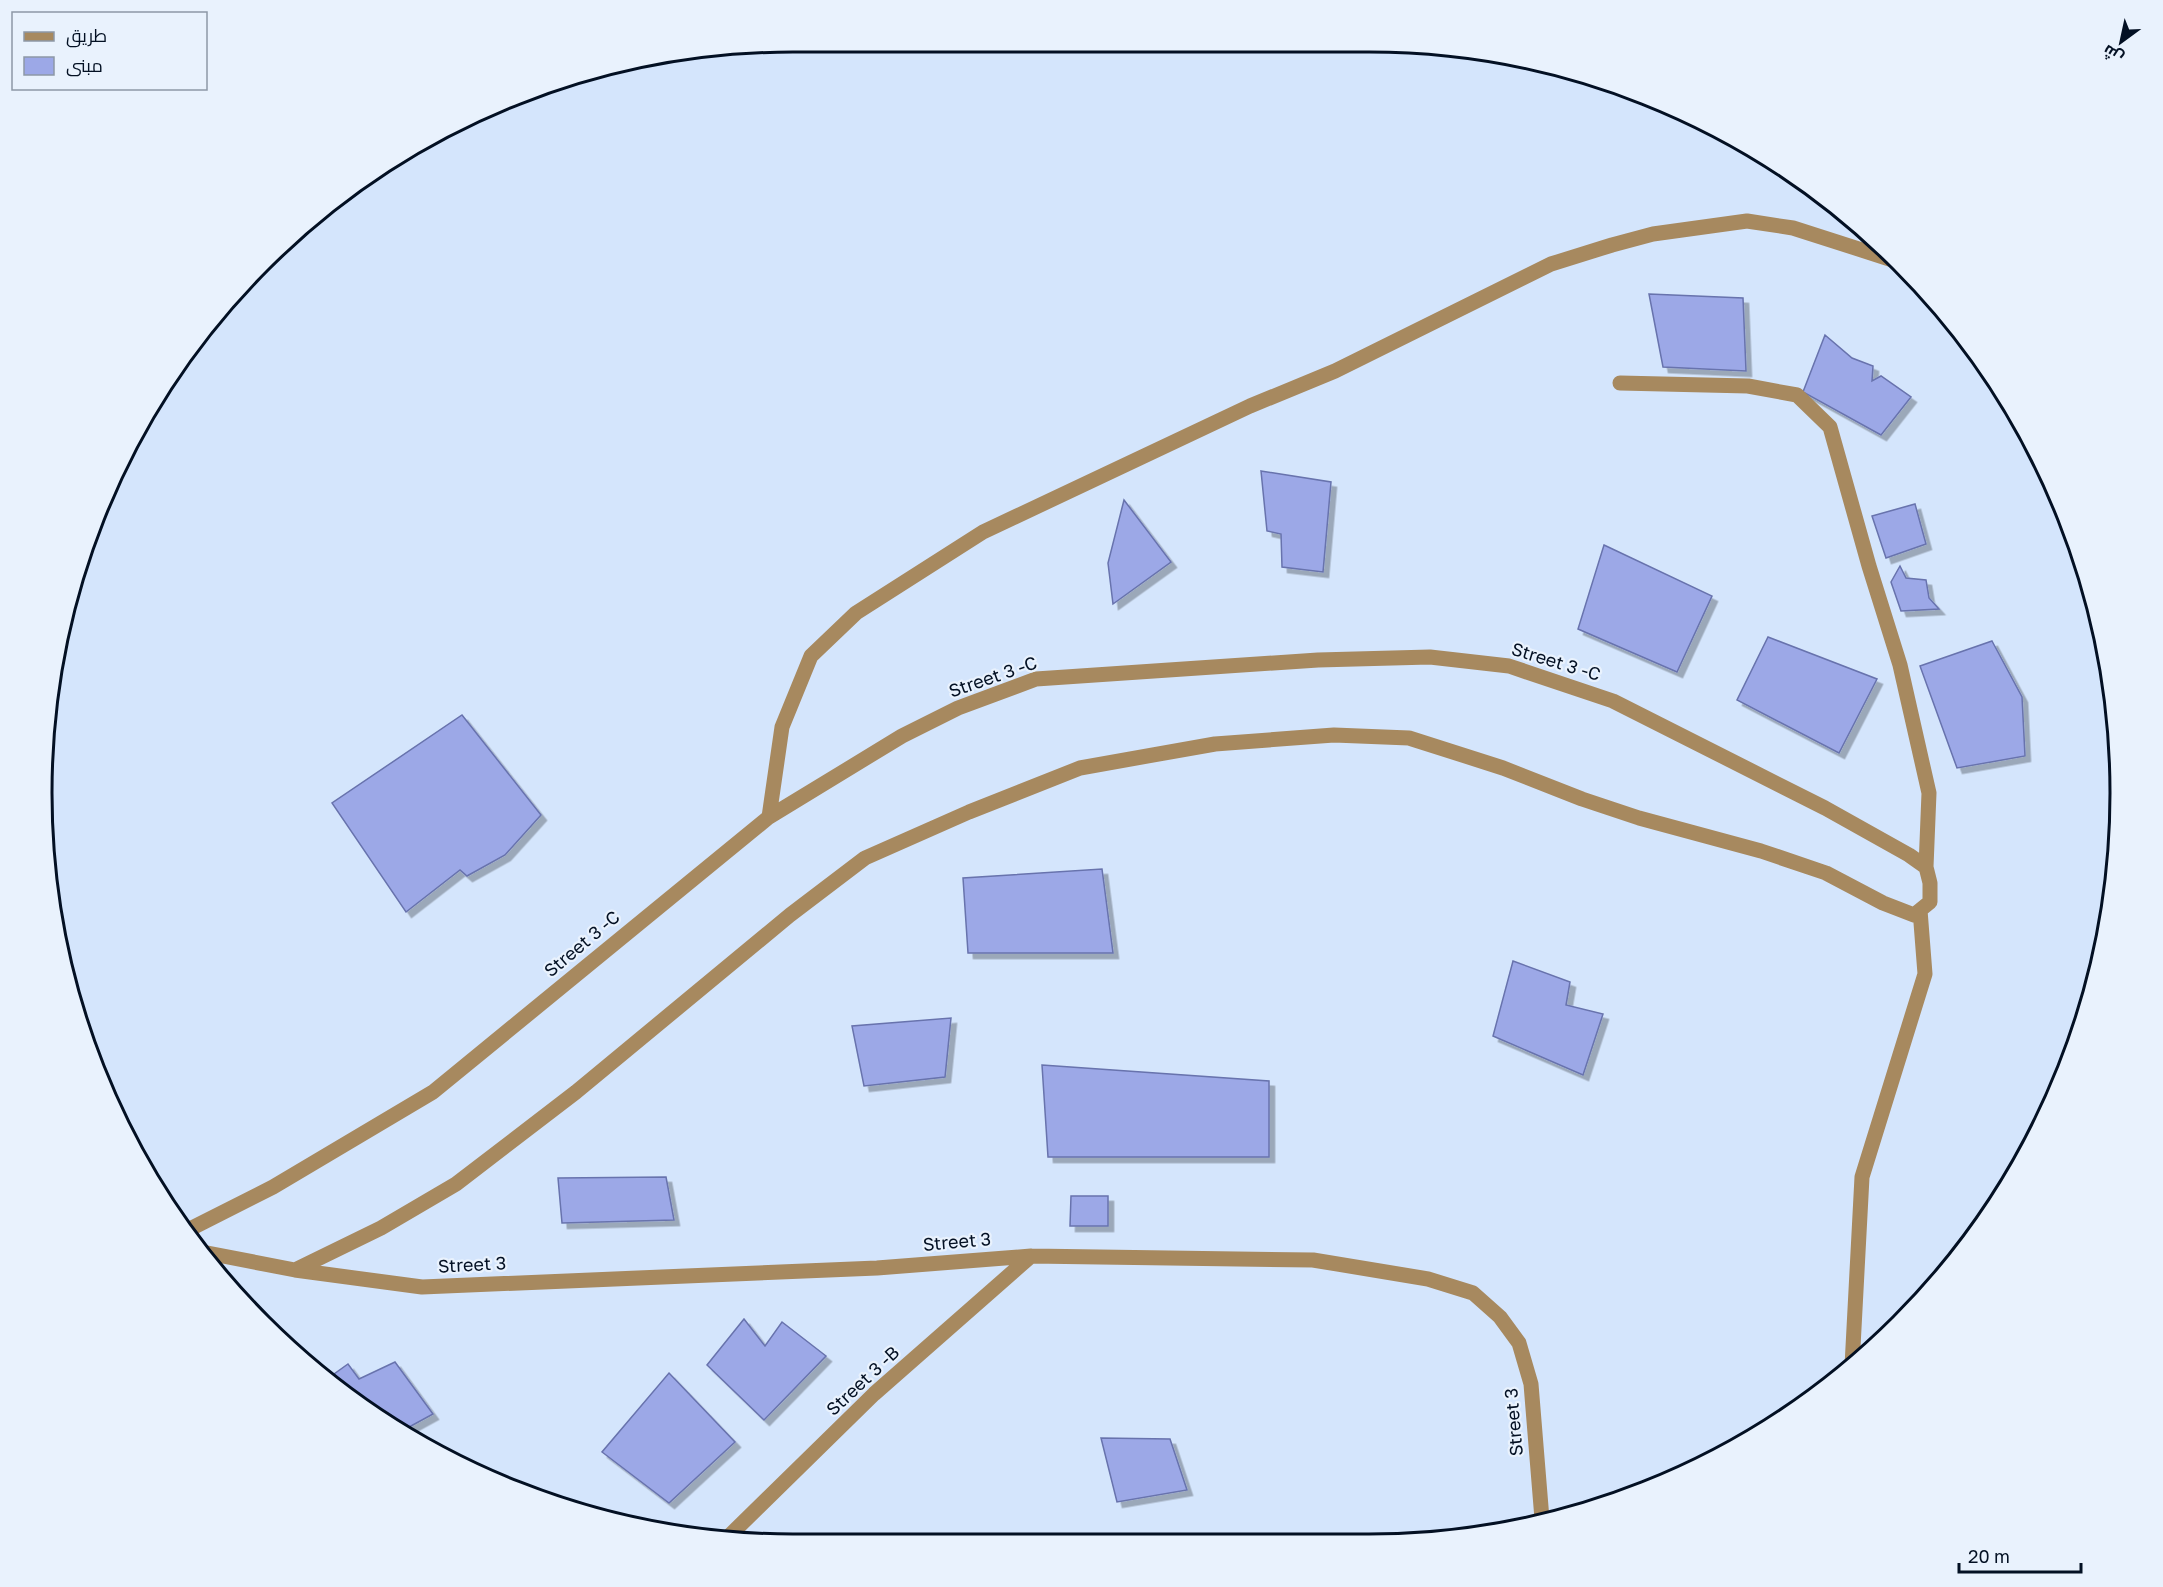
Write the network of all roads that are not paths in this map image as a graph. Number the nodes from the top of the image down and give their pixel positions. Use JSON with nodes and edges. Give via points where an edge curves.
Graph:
{"nodes":[{"id":1,"x":1878,"y":255,"type":"edge"},
{"id":2,"x":1620,"y":383,"type":"dead end"},
{"id":3,"x":769,"y":817,"type":"junction"},
{"id":4,"x":1926,"y":867,"type":"junction"},
{"id":5,"x":1920,"y":910,"type":"junction"},
{"id":6,"x":193,"y":1227,"type":"edge"},
{"id":7,"x":213,"y":1254,"type":"edge"},
{"id":8,"x":1031,"y":1256,"type":"junction"},
{"id":9,"x":295,"y":1270,"type":"junction"},
{"id":10,"x":1853,"y":1355,"type":"edge"},
{"id":11,"x":1542,"y":1514,"type":"edge"},
{"id":12,"x":733,"y":1532,"type":"edge"}],
"edges":[{"from":1,"to":3,"type":"street","via":[[1792,228],[1747,221],[1653,234],[1612,245],[1551,264],[1335,371],[1250,406],[982,532],[856,613],[812,656],[782,727]]},
{"from":2,"to":4,"type":"street","via":[[1748,386],[1797,395],[1830,427],[1900,665],[1929,793]]},
{"from":3,"to":4,"type":"street","name":"Street 3 -C","via":[[902,735],[958,708],[1036,679],[1318,660],[1430,657],[1509,666],[1614,701],[1825,808]]},
{"from":3,"to":6,"type":"street","name":"Street 3 -C","via":[[433,1092],[273,1186]]},
{"from":4,"to":5,"type":"street","via":[[1930,902]]},
{"from":5,"to":9,"type":"street","via":[[1914,915],[1826,873],[1639,818],[1409,738],[1334,735],[1215,744],[1080,768],[865,858],[456,1184],[381,1228]]},
{"from":5,"to":10,"type":"street","via":[[1925,974],[1862,1177]]},
{"from":7,"to":9,"type":"street","name":"Street 3"},
{"from":8,"to":9,"type":"street","name":"Street 3","via":[[876,1268],[422,1287]]},
{"from":8,"to":11,"type":"street","name":"Street 3","via":[[1313,1260],[1428,1279],[1473,1293],[1500,1317],[1518,1343],[1531,1383]]},
{"from":8,"to":12,"type":"street","name":"Street 3 -B","via":[[874,1394]]}]}
